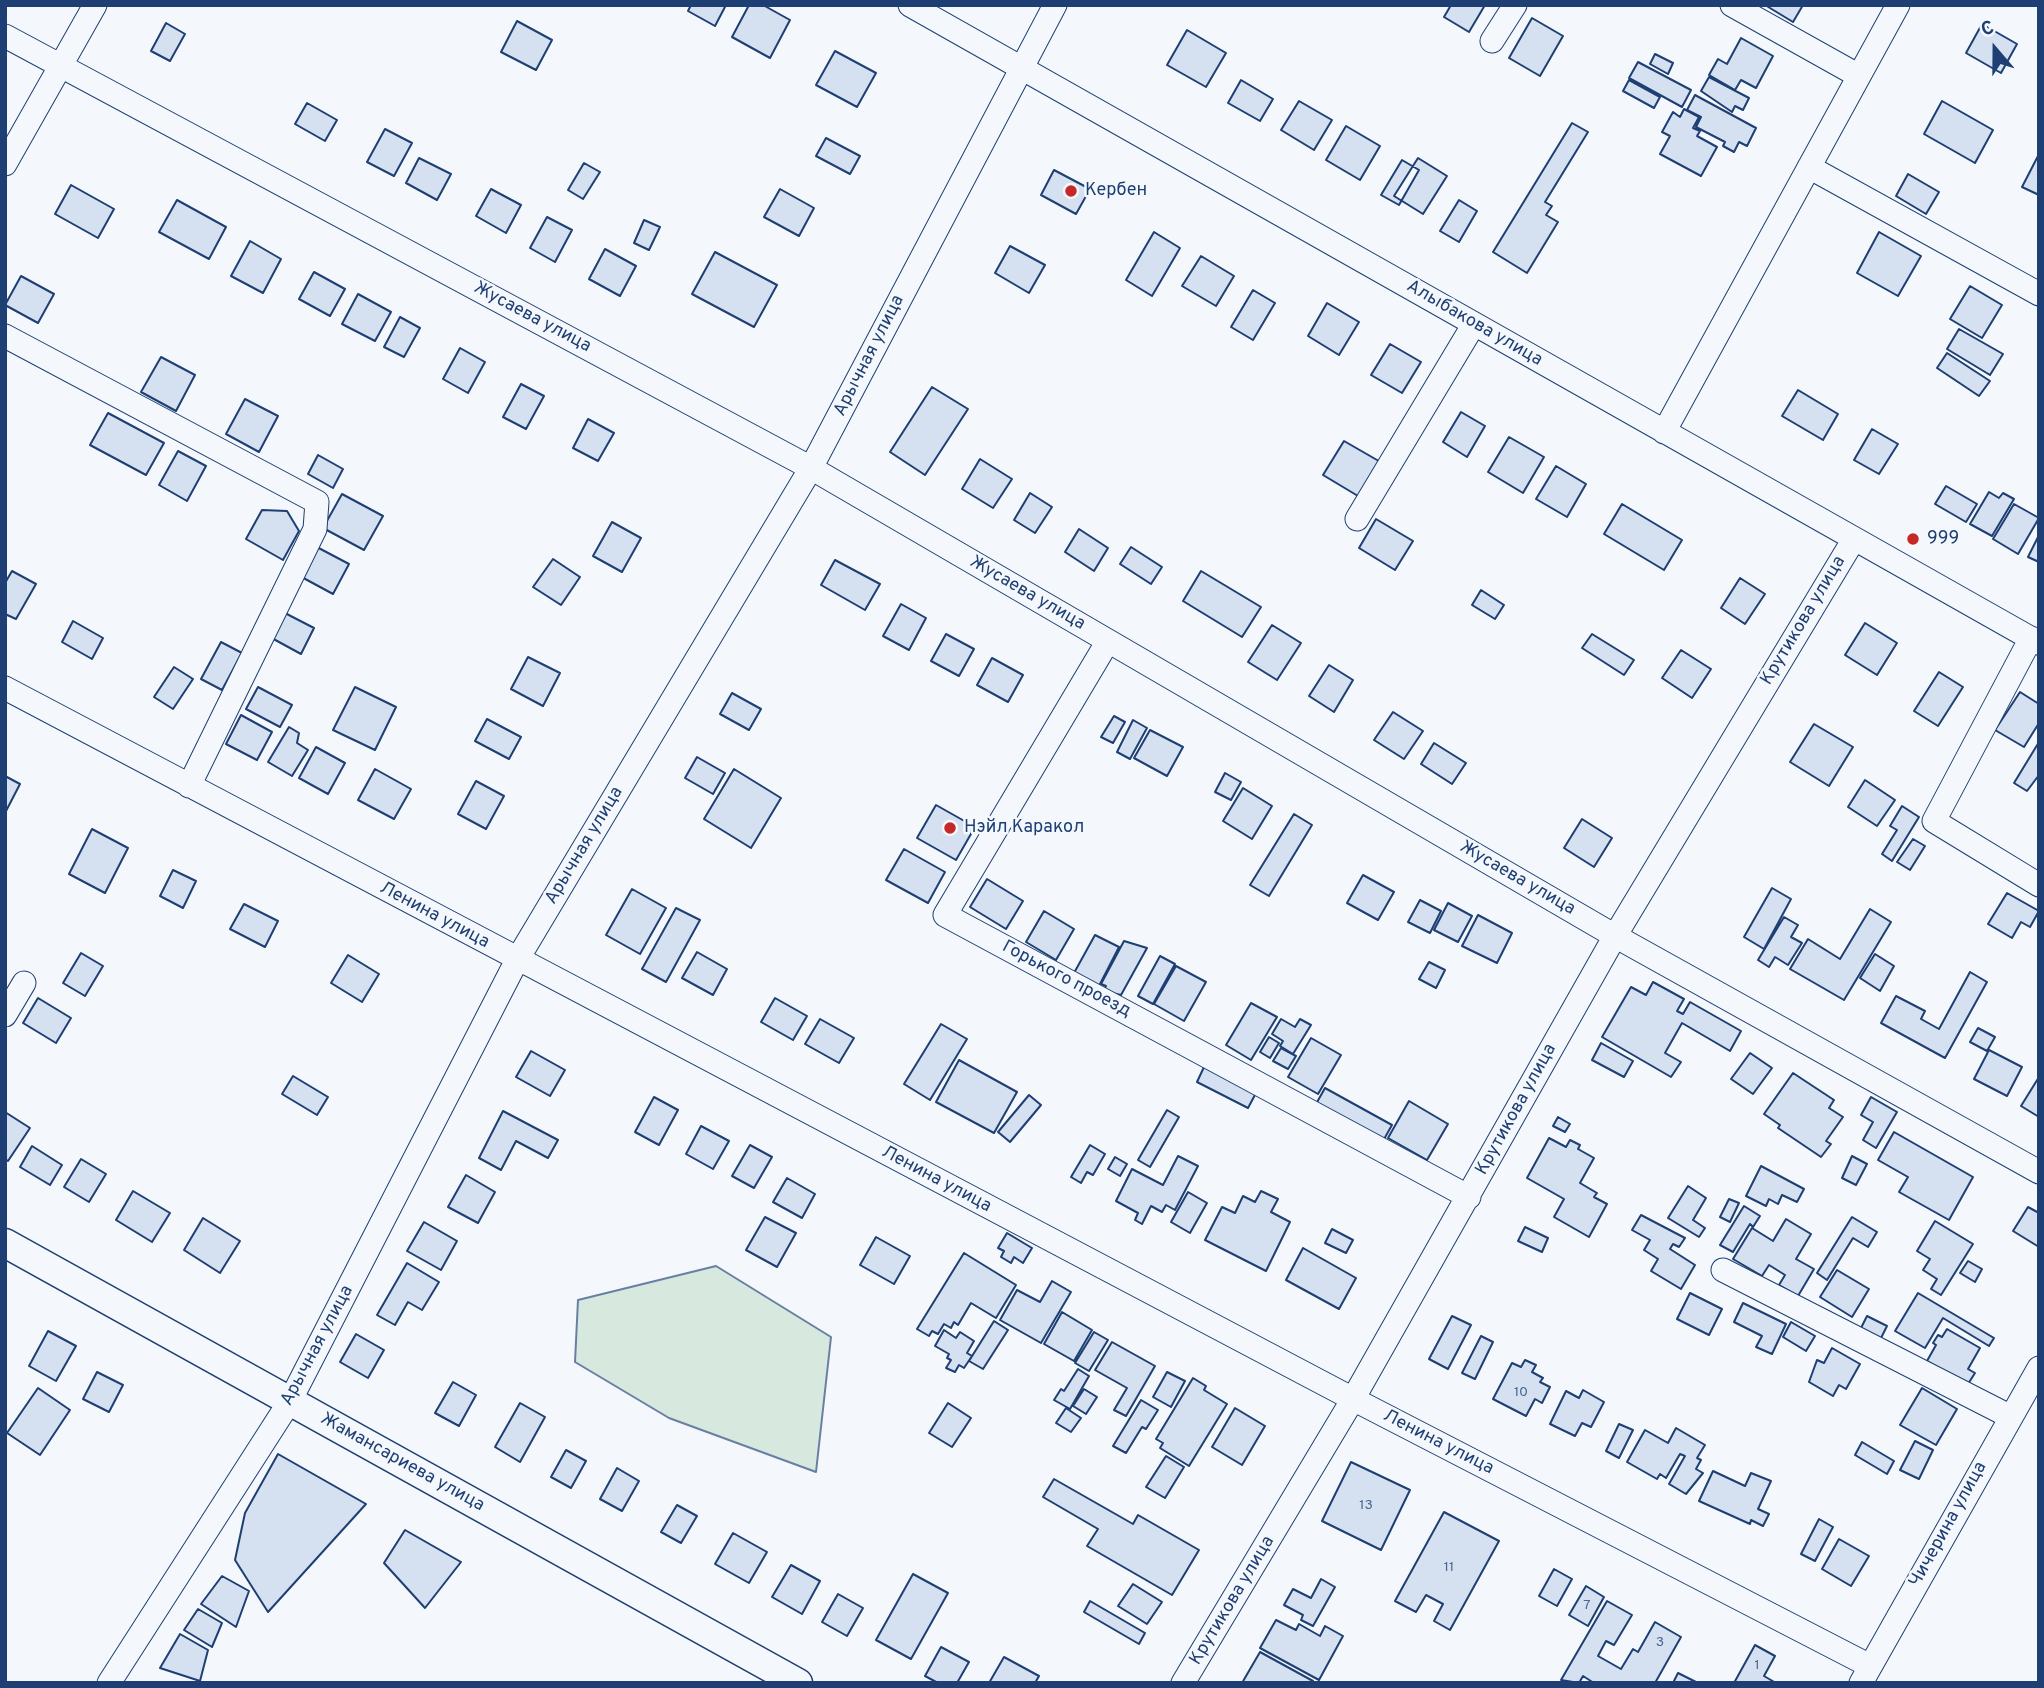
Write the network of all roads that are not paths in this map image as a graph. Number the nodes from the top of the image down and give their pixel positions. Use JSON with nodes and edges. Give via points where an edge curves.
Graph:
{"nodes":[{"id":1,"x":95,"y":5,"type":"edge"},
{"id":2,"x":910,"y":5,"type":"edge"},
{"id":3,"x":1055,"y":5,"type":"edge"},
{"id":4,"x":1515,"y":5,"type":"edge"},
{"id":5,"x":1732,"y":5,"type":"edge"},
{"id":6,"x":1898,"y":5,"type":"edge"},
{"id":7,"x":5,"y":36,"type":"edge"},
{"id":8,"x":1492,"y":41,"type":"dead end"},
{"id":9,"x":60,"y":65,"type":"junction"},
{"id":10,"x":1020,"y":67,"type":"junction"},
{"id":11,"x":1859,"y":76,"type":"junction"},
{"id":12,"x":5,"y":164,"type":"edge"},
{"id":13,"x":1809,"y":167,"type":"junction"},
{"id":14,"x":2039,"y":294,"type":"edge"},
{"id":15,"x":1474,"y":324,"type":"junction"},
{"id":16,"x":5,"y":335,"type":"edge"},
{"id":17,"x":1664,"y":432,"type":"junction"},
{"id":18,"x":811,"y":468,"type":"junction"},
{"id":19,"x":1357,"y":519,"type":"dead end"},
{"id":20,"x":1854,"y":539,"type":"junction"},
{"id":21,"x":2035,"y":640,"type":"edge"},
{"id":22,"x":1108,"y":641,"type":"junction"},
{"id":23,"x":5,"y":688,"type":"edge"},
{"id":24,"x":189,"y":786,"type":"junction"},
{"id":25,"x":2039,"y":885,"type":"edge"},
{"id":26,"x":1615,"y":936,"type":"junction"},
{"id":27,"x":517,"y":960,"type":"junction"},
{"id":28,"x":24,"y":983,"type":"dead end"},
{"id":29,"x":5,"y":1015,"type":"edge"},
{"id":30,"x":2039,"y":1172,"type":"edge"},
{"id":31,"x":1469,"y":1197,"type":"junction"},
{"id":32,"x":5,"y":1243,"type":"edge"},
{"id":33,"x":1723,"y":1270,"type":"dead end"},
{"id":34,"x":2039,"y":1368,"type":"edge"},
{"id":35,"x":1353,"y":1399,"type":"junction"},
{"id":36,"x":290,"y":1401,"type":"junction"},
{"id":37,"x":2009,"y":1416,"type":"junction"},
{"id":38,"x":1865,"y":1675,"type":"edge"},
{"id":39,"x":109,"y":1683,"type":"edge"},
{"id":40,"x":798,"y":1683,"type":"edge"},
{"id":41,"x":1184,"y":1683,"type":"edge"}],
"edges":[{"from":1,"to":9,"type":"street"},
{"from":2,"to":10,"type":"street","name":"Алыбакова улица"},
{"from":3,"to":10,"type":"street","name":"Арычная улица"},
{"from":4,"to":8,"type":"street"},
{"from":5,"to":11,"type":"street"},
{"from":6,"to":11,"type":"street"},
{"from":7,"to":9,"type":"street","name":"Жусаева улица"},
{"from":9,"to":12,"type":"street"},
{"from":9,"to":18,"type":"street","name":"Жусаева улица"},
{"from":10,"to":15,"type":"street","name":"Алыбакова улица"},
{"from":10,"to":18,"type":"street","name":"Арычная улица"},
{"from":11,"to":13,"type":"street"},
{"from":13,"to":14,"type":"street"},
{"from":13,"to":17,"type":"street"},
{"from":15,"to":17,"type":"street","name":"Алыбакова улица"},
{"from":15,"to":19,"type":"street"},
{"from":16,"to":24,"type":"street","via":[[317,502],[315,528]]},
{"from":17,"to":20,"type":"street","name":"Алыбакова улица"},
{"from":18,"to":22,"type":"street","name":"Жусаева улица"},
{"from":18,"to":27,"type":"street","name":"Арычная улица"},
{"from":20,"to":21,"type":"street","name":"Алыбакова улица"},
{"from":20,"to":26,"type":"street","name":"Крутикова улица"},
{"from":21,"to":25,"type":"street","via":[[1934,821]]},
{"from":22,"to":26,"type":"street","name":"Жусаева улица"},
{"from":22,"to":31,"type":"street","name":"Горького проезд","via":[[945,915]]},
{"from":23,"to":24,"type":"street","name":"Ленина улица"},
{"from":24,"to":27,"type":"street","name":"Ленина улица"},
{"from":26,"to":30,"type":"street","name":"Жусаева улица"},
{"from":26,"to":31,"type":"street","name":"Крутикова улица"},
{"from":27,"to":35,"type":"street","name":"Ленина улица"},
{"from":27,"to":36,"type":"street","name":"Арычная улица"},
{"from":28,"to":29,"type":"street"},
{"from":31,"to":35,"type":"street","name":"Крутикова улица"},
{"from":32,"to":36,"type":"street","name":"Жамансариева улица"},
{"from":33,"to":37,"type":"street"},
{"from":34,"to":37,"type":"street","name":"Чичерина улица"},
{"from":35,"to":38,"type":"street","name":"Ленина улица"},
{"from":35,"to":41,"type":"street","name":"Крутикова улица"},
{"from":36,"to":39,"type":"street","name":"Арычная улица"},
{"from":36,"to":40,"type":"street","name":"Жамансариева улица"},
{"from":37,"to":38,"type":"street","name":"Чичерина улица"}]}
